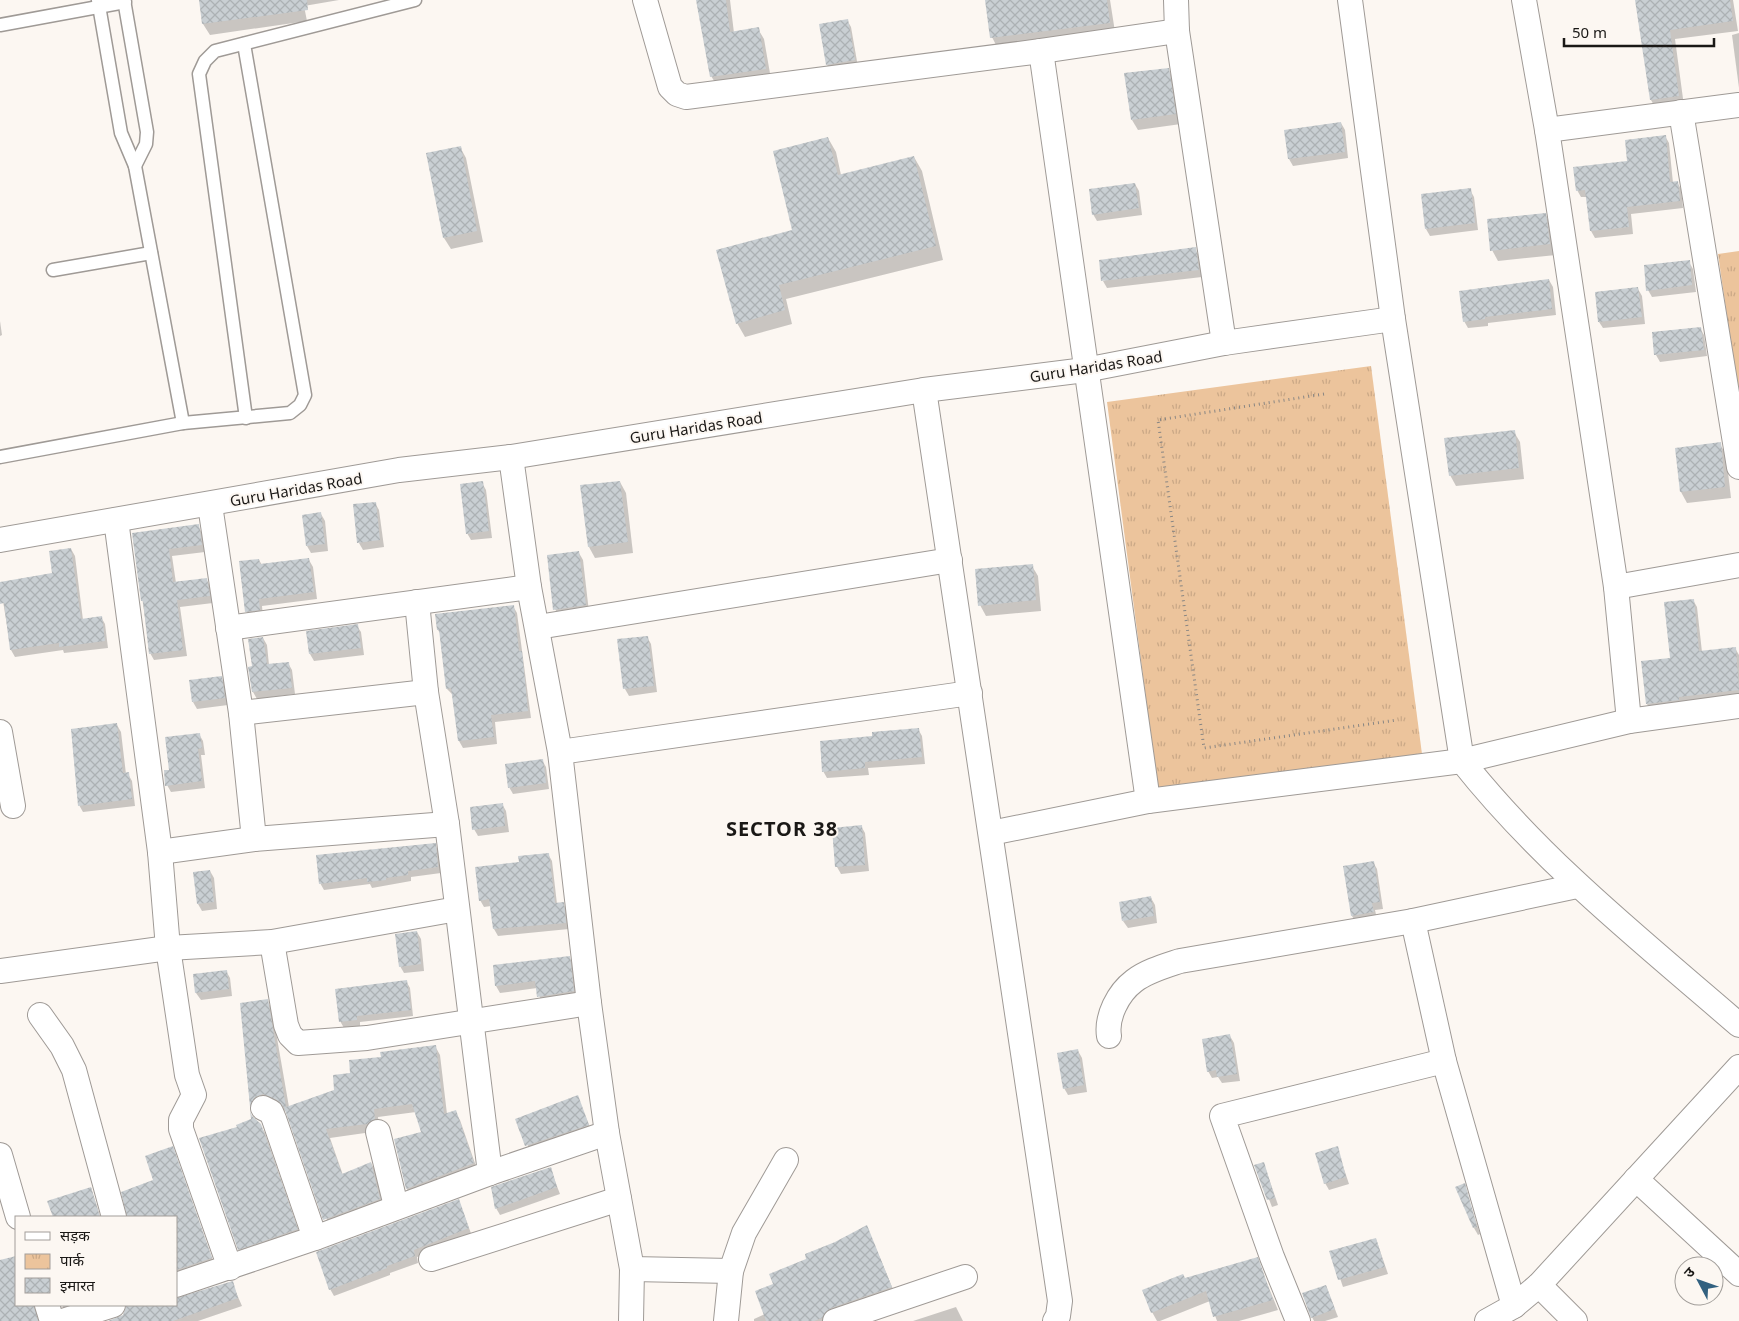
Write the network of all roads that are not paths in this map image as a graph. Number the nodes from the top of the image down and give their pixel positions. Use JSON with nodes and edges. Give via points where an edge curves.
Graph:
{"nodes":[{"id":1,"x":415,"y":0,"type":"edge"},
{"id":2,"x":645,"y":0,"type":"edge"},
{"id":3,"x":1176,"y":0,"type":"edge"},
{"id":4,"x":1350,"y":0,"type":"edge"},
{"id":5,"x":1524,"y":0,"type":"edge"},
{"id":6,"x":125,"y":1,"type":"edge"},
{"id":7,"x":99,"y":3,"type":"edge"},
{"id":8,"x":0,"y":25,"type":"edge"},
{"id":9,"x":1177,"y":31,"type":"junction"},
{"id":10,"x":244,"y":44,"type":"junction"},
{"id":11,"x":1041,"y":52,"type":"junction"},
{"id":12,"x":1739,"y":105,"type":"edge"},
{"id":13,"x":1681,"y":112,"type":"junction"},
{"id":14,"x":1547,"y":130,"type":"junction"},
{"id":15,"x":135,"y":166,"type":"junction"},
{"id":16,"x":151,"y":253,"type":"junction"},
{"id":17,"x":53,"y":270,"type":"dead end"},
{"id":18,"x":1393,"y":319,"type":"junction"},
{"id":19,"x":1224,"y":343,"type":"junction"},
{"id":20,"x":1085,"y":370,"type":"junction"},
{"id":21,"x":924,"y":390,"type":"junction"},
{"id":22,"x":246,"y":418,"type":"junction"},
{"id":23,"x":183,"y":423,"type":"junction"},
{"id":24,"x":0,"y":457,"type":"edge"},
{"id":25,"x":510,"y":457,"type":"junction"},
{"id":26,"x":1739,"y":467,"type":"edge"},
{"id":27,"x":210,"y":505,"type":"junction"},
{"id":28,"x":116,"y":520,"type":"junction"},
{"id":29,"x":0,"y":540,"type":"edge"},
{"id":30,"x":950,"y":560,"type":"junction"},
{"id":31,"x":1739,"y":565,"type":"edge"},
{"id":32,"x":529,"y":587,"type":"junction"},
{"id":33,"x":1616,"y":587,"type":"junction"},
{"id":34,"x":418,"y":602,"type":"junction"},
{"id":35,"x":538,"y":627,"type":"junction"},
{"id":36,"x":228,"y":628,"type":"junction"},
{"id":37,"x":426,"y":692,"type":"junction"},
{"id":38,"x":970,"y":694,"type":"junction"},
{"id":39,"x":1739,"y":706,"type":"edge"},
{"id":40,"x":241,"y":713,"type":"junction"},
{"id":41,"x":1629,"y":721,"type":"junction"},
{"id":42,"x":0,"y":732,"type":"edge"},
{"id":43,"x":560,"y":752,"type":"junction"},
{"id":44,"x":1462,"y":761,"type":"junction"},
{"id":45,"x":1148,"y":801,"type":"junction"},
{"id":46,"x":13,"y":806,"type":"dead end"},
{"id":47,"x":447,"y":824,"type":"junction"},
{"id":48,"x":991,"y":833,"type":"junction"},
{"id":49,"x":254,"y":839,"type":"junction"},
{"id":50,"x":160,"y":852,"type":"junction"},
{"id":51,"x":1577,"y":886,"type":"junction"},
{"id":52,"x":457,"y":909,"type":"junction"},
{"id":53,"x":1413,"y":921,"type":"junction"},
{"id":54,"x":272,"y":942,"type":"junction"},
{"id":55,"x":168,"y":948,"type":"junction"},
{"id":56,"x":0,"y":971,"type":"edge"},
{"id":57,"x":589,"y":1003,"type":"junction"},
{"id":58,"x":40,"y":1015,"type":"dead end"},
{"id":59,"x":472,"y":1021,"type":"junction"},
{"id":60,"x":1739,"y":1025,"type":"edge"},
{"id":61,"x":1109,"y":1036,"type":"dead end"},
{"id":62,"x":1444,"y":1061,"type":"junction"},
{"id":63,"x":1739,"y":1066,"type":"edge"},
{"id":64,"x":263,"y":1108,"type":"dead end"},
{"id":65,"x":378,"y":1132,"type":"dead end"},
{"id":66,"x":607,"y":1134,"type":"junction"},
{"id":67,"x":0,"y":1155,"type":"edge"},
{"id":68,"x":786,"y":1160,"type":"dead end"},
{"id":69,"x":490,"y":1173,"type":"junction"},
{"id":70,"x":1636,"y":1179,"type":"junction"},
{"id":71,"x":619,"y":1199,"type":"junction"},
{"id":72,"x":396,"y":1206,"type":"junction"},
{"id":73,"x":18,"y":1216,"type":"edge"},
{"id":74,"x":114,"y":1216,"type":"edge"},
{"id":75,"x":315,"y":1238,"type":"junction"},
{"id":76,"x":431,"y":1260,"type":"dead end"},
{"id":77,"x":230,"y":1268,"type":"junction"},
{"id":78,"x":632,"y":1268,"type":"junction"},
{"id":79,"x":731,"y":1271,"type":"junction"},
{"id":80,"x":1739,"y":1274,"type":"edge"},
{"id":81,"x":965,"y":1277,"type":"dead end"},
{"id":82,"x":178,"y":1284,"type":"edge"},
{"id":83,"x":1538,"y":1285,"type":"junction"},
{"id":84,"x":47,"y":1306,"type":"edge"},
{"id":85,"x":110,"y":1306,"type":"edge"},
{"id":86,"x":1514,"y":1306,"type":"junction"},
{"id":87,"x":52,"y":1321,"type":"edge"},
{"id":88,"x":63,"y":1321,"type":"edge"},
{"id":89,"x":631,"y":1321,"type":"edge"},
{"id":90,"x":726,"y":1321,"type":"edge"},
{"id":91,"x":835,"y":1321,"type":"edge"},
{"id":92,"x":1055,"y":1321,"type":"edge"},
{"id":93,"x":1298,"y":1321,"type":"edge"},
{"id":94,"x":1487,"y":1321,"type":"edge"},
{"id":95,"x":1575,"y":1321,"type":"edge"}],
"edges":[{"from":1,"to":10,"type":"lane"},
{"from":2,"to":11,"type":"street","via":[[670,87],[686,97]]},
{"from":3,"to":9,"type":"street"},
{"from":4,"to":18,"type":"street"},
{"from":5,"to":14,"type":"street"},
{"from":6,"to":7,"type":"lane"},
{"from":6,"to":15,"type":"lane","via":[[147,132],[146,144]]},
{"from":7,"to":8,"type":"lane"},
{"from":7,"to":15,"type":"lane","via":[[121,134]]},
{"from":9,"to":11,"type":"street"},
{"from":9,"to":19,"type":"street"},
{"from":10,"to":22,"type":"lane","via":[[215,51],[199,74]]},
{"from":10,"to":22,"type":"lane","via":[[305,395],[300,405],[290,413]]},
{"from":11,"to":20,"type":"street"},
{"from":12,"to":13,"type":"street"},
{"from":13,"to":14,"type":"street"},
{"from":13,"to":26,"type":"street"},
{"from":14,"to":33,"type":"street"},
{"from":15,"to":16,"type":"lane"},
{"from":16,"to":17,"type":"lane"},
{"from":16,"to":23,"type":"lane"},
{"from":18,"to":19,"type":"street","name":"Guru Haridas Road"},
{"from":18,"to":44,"type":"street"},
{"from":19,"to":20,"type":"street","name":"Guru Haridas Road"},
{"from":20,"to":21,"type":"street","name":"Guru Haridas Road"},
{"from":20,"to":45,"type":"street"},
{"from":21,"to":25,"type":"street","name":"Guru Haridas Road"},
{"from":21,"to":30,"type":"street"},
{"from":22,"to":23,"type":"lane"},
{"from":23,"to":24,"type":"lane"},
{"from":25,"to":27,"type":"street","name":"Guru Haridas Road","via":[[399,470]]},
{"from":25,"to":32,"type":"street"},
{"from":27,"to":28,"type":"street","name":"Guru Haridas Road"},
{"from":27,"to":36,"type":"street"},
{"from":28,"to":29,"type":"street","name":"Guru Haridas Road"},
{"from":28,"to":50,"type":"street"},
{"from":30,"to":35,"type":"street"},
{"from":30,"to":38,"type":"street"},
{"from":31,"to":33,"type":"street"},
{"from":32,"to":34,"type":"street"},
{"from":32,"to":35,"type":"street"},
{"from":33,"to":41,"type":"street"},
{"from":34,"to":36,"type":"street"},
{"from":34,"to":37,"type":"street"},
{"from":35,"to":43,"type":"street"},
{"from":36,"to":40,"type":"street"},
{"from":37,"to":40,"type":"street"},
{"from":37,"to":47,"type":"street"},
{"from":38,"to":43,"type":"street"},
{"from":38,"to":48,"type":"street"},
{"from":39,"to":41,"type":"street"},
{"from":40,"to":49,"type":"street"},
{"from":41,"to":44,"type":"street"},
{"from":42,"to":46,"type":"street"},
{"from":43,"to":57,"type":"street"},
{"from":44,"to":45,"type":"street"},
{"from":44,"to":51,"type":"street","via":[[1502,810]]},
{"from":45,"to":48,"type":"street"},
{"from":47,"to":49,"type":"street"},
{"from":47,"to":52,"type":"street"},
{"from":48,"to":92,"type":"street","via":[[1060,1301]]},
{"from":49,"to":50,"type":"street"},
{"from":50,"to":55,"type":"street"},
{"from":51,"to":53,"type":"street"},
{"from":51,"to":60,"type":"street"},
{"from":52,"to":54,"type":"street"},
{"from":52,"to":59,"type":"street"},
{"from":53,"to":61,"type":"street","via":[[1180,961],[1133,982],[1110,1015]]},
{"from":53,"to":62,"type":"street"},
{"from":54,"to":55,"type":"street"},
{"from":54,"to":59,"type":"street","via":[[286,1025],[298,1043],[367,1038]]},
{"from":55,"to":56,"type":"street"},
{"from":55,"to":77,"type":"street","via":[[187,1075],[194,1095],[181,1120],[181,1129]]},
{"from":57,"to":59,"type":"street"},
{"from":57,"to":66,"type":"street"},
{"from":58,"to":74,"type":"street","via":[[74,1070]]},
{"from":59,"to":69,"type":"street"},
{"from":62,"to":86,"type":"street"},
{"from":62,"to":93,"type":"street","via":[[1222,1116]]},
{"from":63,"to":70,"type":"street"},
{"from":64,"to":75,"type":"street","via":[[271,1112],[274,1119]]},
{"from":65,"to":72,"type":"street"},
{"from":66,"to":69,"type":"street"},
{"from":66,"to":71,"type":"street"},
{"from":67,"to":73,"type":"street"},
{"from":68,"to":79,"type":"street","via":[[744,1233]]},
{"from":69,"to":72,"type":"street"},
{"from":70,"to":80,"type":"street"},
{"from":70,"to":83,"type":"street"},
{"from":71,"to":76,"type":"street"},
{"from":71,"to":78,"type":"street"},
{"from":72,"to":75,"type":"street"},
{"from":75,"to":77,"type":"street"},
{"from":77,"to":82,"type":"street"},
{"from":78,"to":79,"type":"street"},
{"from":78,"to":89,"type":"street"},
{"from":79,"to":90,"type":"street"},
{"from":81,"to":91,"type":"street"},
{"from":83,"to":86,"type":"street"},
{"from":83,"to":95,"type":"street"},
{"from":84,"to":87,"type":"street"},
{"from":85,"to":88,"type":"street"},
{"from":86,"to":94,"type":"street"}]}
